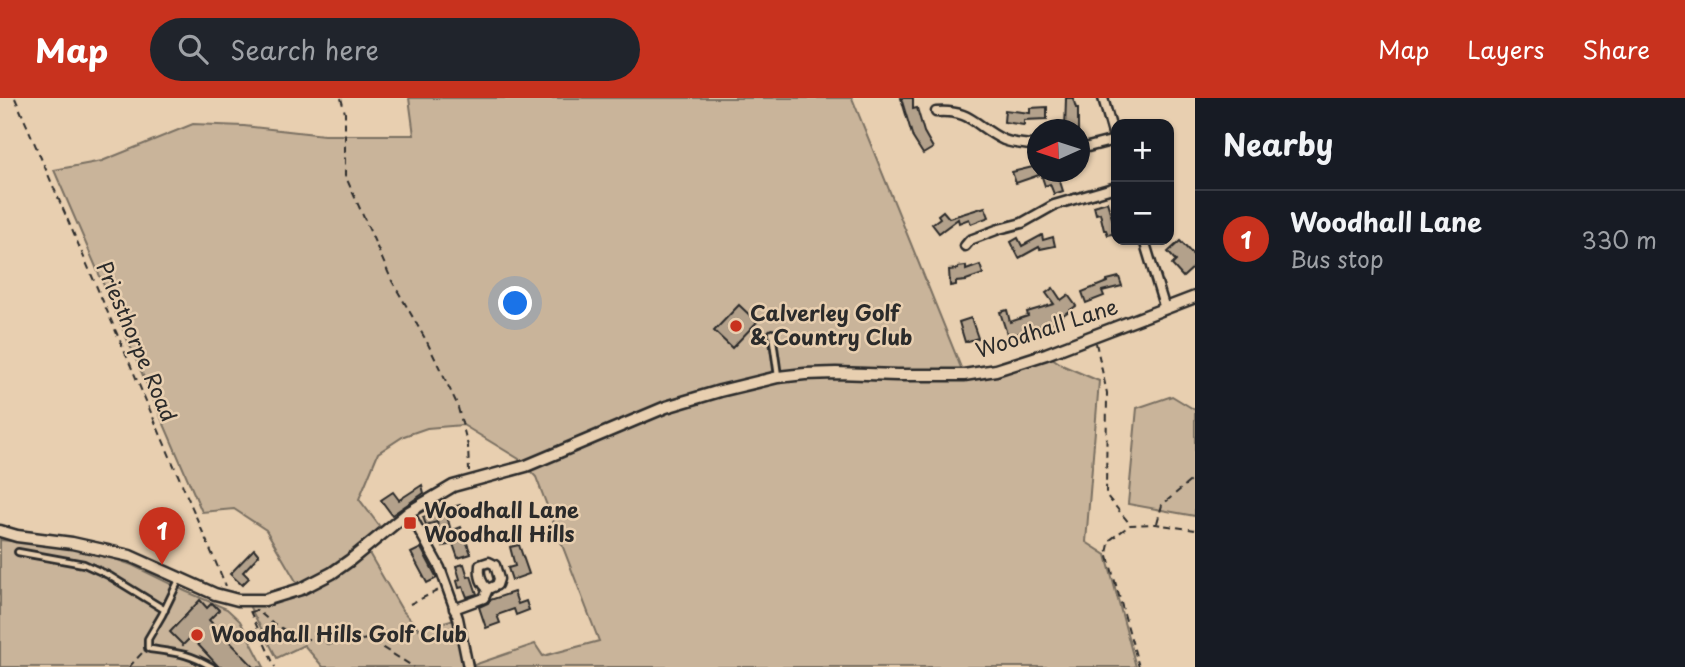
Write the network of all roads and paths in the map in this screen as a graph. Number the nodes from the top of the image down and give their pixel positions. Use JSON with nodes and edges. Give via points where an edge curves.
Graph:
{"nodes":[{"id":1,"x":15,"y":98,"type":"edge"},
{"id":2,"x":341,"y":98,"type":"edge"},
{"id":3,"x":1103,"y":98,"type":"edge"},
{"id":4,"x":936,"y":112,"type":"dead end"},
{"id":5,"x":1111,"y":125,"type":"edge"},
{"id":6,"x":1111,"y":143,"type":"edge"},
{"id":7,"x":1027,"y":145,"type":"edge"},
{"id":8,"x":1090,"y":147,"type":"edge"},
{"id":9,"x":1111,"y":188,"type":"edge"},
{"id":10,"x":1146,"y":245,"type":"edge"},
{"id":11,"x":965,"y":246,"type":"dead end"},
{"id":12,"x":1195,"y":297,"type":"edge"},
{"id":13,"x":1165,"y":309,"type":"junction"},
{"id":14,"x":772,"y":333,"type":"dead end"},
{"id":15,"x":1095,"y":335,"type":"junction"},
{"id":16,"x":778,"y":377,"type":"junction"},
{"id":17,"x":1195,"y":477,"type":"edge"},
{"id":18,"x":470,"y":482,"type":"junction"},
{"id":19,"x":410,"y":512,"type":"junction"},
{"id":20,"x":1156,"y":524,"type":"junction"},
{"id":21,"x":1130,"y":525,"type":"junction"},
{"id":22,"x":1195,"y":530,"type":"edge"},
{"id":23,"x":0,"y":531,"type":"edge"},
{"id":24,"x":18,"y":552,"type":"dead end"},
{"id":25,"x":179,"y":579,"type":"junction"},
{"id":26,"x":447,"y":587,"type":"junction"},
{"id":27,"x":488,"y":589,"type":"dead end"},
{"id":28,"x":229,"y":597,"type":"junction"},
{"id":29,"x":410,"y":604,"type":"dead end"},
{"id":30,"x":454,"y":608,"type":"junction"},
{"id":31,"x":165,"y":610,"type":"junction"},
{"id":32,"x":148,"y":648,"type":"junction"},
{"id":33,"x":132,"y":666,"type":"edge"},
{"id":34,"x":212,"y":667,"type":"edge"},
{"id":35,"x":275,"y":667,"type":"edge"},
{"id":36,"x":414,"y":667,"type":"edge"},
{"id":37,"x":468,"y":667,"type":"edge"},
{"id":38,"x":1139,"y":667,"type":"edge"}],
"edges":[{"from":1,"to":28,"type":"path","name":"Priesthorpe Road"},
{"from":2,"to":18,"type":"path","via":[[345,175],[392,281],[457,404],[468,446]]},
{"from":3,"to":5,"type":"street"},
{"from":4,"to":7,"type":"street","via":[[959,112],[1003,139]]},
{"from":6,"to":8,"type":"street"},
{"from":9,"to":11,"type":"street","via":[[1054,205]]},
{"from":10,"to":13,"type":"street"},
{"from":12,"to":13,"type":"street","name":"Woodhall Lane"},
{"from":13,"to":15,"type":"street","name":"Woodhall Lane"},
{"from":14,"to":16,"type":"lane"},
{"from":15,"to":16,"type":"street","name":"Woodhall Lane","via":[[996,370],[964,375]]},
{"from":15,"to":21,"type":"path","via":[[1107,393],[1106,495]]},
{"from":16,"to":18,"type":"street","name":"Woodhall Lane","via":[[666,407],[526,466]]},
{"from":17,"to":20,"type":"path","via":[[1162,505]]},
{"from":18,"to":19,"type":"street","name":"Woodhall Lane","via":[[453,486]]},
{"from":19,"to":26,"type":"street"},
{"from":19,"to":28,"type":"street","name":"Woodhall Lane","via":[[349,561],[301,589],[265,600]]},
{"from":20,"to":21,"type":"path"},
{"from":20,"to":22,"type":"path"},
{"from":21,"to":38,"type":"path","via":[[1110,540],[1107,553]]},
{"from":23,"to":25,"type":"street","name":"Woodhall Lane","via":[[130,556]]},
{"from":24,"to":31,"type":"lane","via":[[84,564]]},
{"from":25,"to":28,"type":"street","name":"Woodhall Lane"},
{"from":25,"to":31,"type":"lane"},
{"from":26,"to":29,"type":"path"},
{"from":26,"to":30,"type":"street"},
{"from":27,"to":30,"type":"street","via":[[484,598]]},
{"from":30,"to":37,"type":"street"},
{"from":31,"to":32,"type":"lane","via":[[148,639]]},
{"from":32,"to":33,"type":"path"},
{"from":32,"to":34,"type":"lane","via":[[184,653]]},
{"from":35,"to":36,"type":"path","via":[[251,611],[257,610],[295,636],[330,644],[368,639]]}]}
